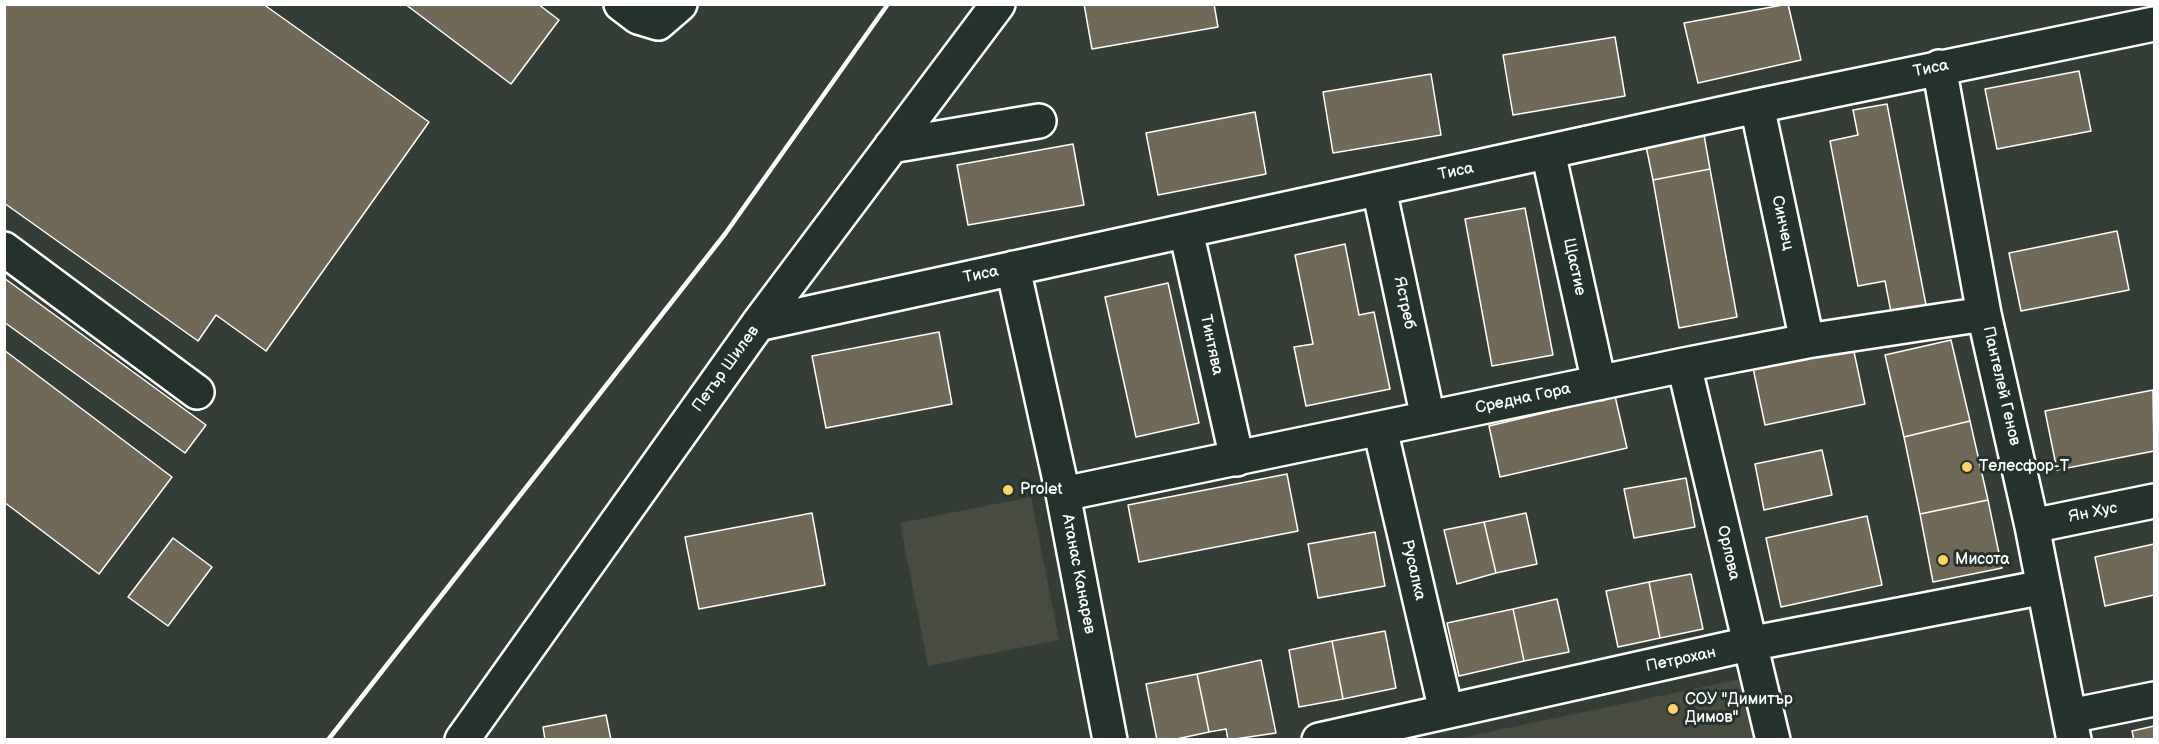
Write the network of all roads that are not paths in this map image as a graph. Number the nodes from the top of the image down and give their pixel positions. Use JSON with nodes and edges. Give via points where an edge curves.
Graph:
{"nodes":[{"id":1,"x":621,"y":4,"type":"edge"},
{"id":2,"x":998,"y":4,"type":"edge"},
{"id":3,"x":669,"y":14,"type":"edge"},
{"id":4,"x":2153,"y":32,"type":"edge"},
{"id":5,"x":1939,"y":67,"type":"junction"},
{"id":6,"x":1757,"y":106,"type":"junction"},
{"id":7,"x":1039,"y":121,"type":"dead end"},
{"id":8,"x":891,"y":146,"type":"junction"},
{"id":9,"x":1548,"y":152,"type":"junction"},
{"id":10,"x":1379,"y":189,"type":"junction"},
{"id":11,"x":1186,"y":231,"type":"junction"},
{"id":12,"x":4,"y":249,"type":"edge"},
{"id":13,"x":1013,"y":268,"type":"junction"},
{"id":14,"x":1984,"y":314,"type":"junction"},
{"id":15,"x":759,"y":324,"type":"junction"},
{"id":16,"x":1807,"y":341,"type":"junction"},
{"id":17,"x":1684,"y":365,"type":"junction"},
{"id":18,"x":1599,"y":383,"type":"junction"},
{"id":19,"x":197,"y":392,"type":"dead end"},
{"id":20,"x":1428,"y":418,"type":"junction"},
{"id":21,"x":1380,"y":429,"type":"junction"},
{"id":22,"x":1237,"y":459,"type":"junction"},
{"id":23,"x":1063,"y":494,"type":"junction"},
{"id":24,"x":2154,"y":501,"type":"edge"},
{"id":25,"x":2032,"y":526,"type":"junction"},
{"id":26,"x":2044,"y":587,"type":"junction"},
{"id":27,"x":1749,"y":645,"type":"junction"},
{"id":28,"x":2154,"y":699,"type":"edge"},
{"id":29,"x":1446,"y":711,"type":"junction"},
{"id":30,"x":2072,"y":728,"type":"edge"},
{"id":31,"x":462,"y":740,"type":"edge"},
{"id":32,"x":1110,"y":740,"type":"edge"},
{"id":33,"x":1319,"y":740,"type":"edge"},
{"id":34,"x":1773,"y":740,"type":"edge"}],
"edges":[{"from":1,"to":3,"type":"street","via":[[638,17]]},
{"from":2,"to":8,"type":"street","name":"Петър Шилев"},
{"from":4,"to":5,"type":"street","name":"Тиса"},
{"from":5,"to":6,"type":"street","name":"Тиса"},
{"from":5,"to":14,"type":"street","name":"Пантелей Генов"},
{"from":6,"to":9,"type":"street","name":"Тиса"},
{"from":6,"to":16,"type":"street","name":"Синчец"},
{"from":7,"to":8,"type":"street"},
{"from":8,"to":15,"type":"street","name":"Петър Шилев"},
{"from":9,"to":10,"type":"street","name":"Тиса"},
{"from":9,"to":18,"type":"street","name":"Щастие"},
{"from":10,"to":11,"type":"street","name":"Тиса"},
{"from":10,"to":20,"type":"street","name":"Ястреб"},
{"from":11,"to":13,"type":"street","name":"Тиса"},
{"from":11,"to":22,"type":"street","name":"Тинтява"},
{"from":12,"to":19,"type":"street"},
{"from":13,"to":15,"type":"street","name":"Тиса"},
{"from":13,"to":23,"type":"street","name":"Атанас Канарев"},
{"from":14,"to":16,"type":"street","name":"Средна Гора"},
{"from":14,"to":25,"type":"street","name":"Пантелей Генов"},
{"from":15,"to":31,"type":"street","name":"Петър Шилев"},
{"from":16,"to":17,"type":"street","name":"Средна Гора"},
{"from":17,"to":18,"type":"street","name":"Средна Гора"},
{"from":17,"to":27,"type":"street","name":"Орлова"},
{"from":18,"to":20,"type":"street","name":"Средна Гора"},
{"from":20,"to":21,"type":"street","name":"Средна Гора"},
{"from":21,"to":22,"type":"street","name":"Средна Гора"},
{"from":21,"to":29,"type":"street","name":"Русалка"},
{"from":22,"to":23,"type":"street","name":"Средна Гора"},
{"from":23,"to":32,"type":"street","name":"Атанас Канарев"},
{"from":24,"to":25,"type":"street","name":"Ян Хус"},
{"from":25,"to":26,"type":"street","name":"Пантелей Генов"},
{"from":26,"to":27,"type":"street","name":"Петрохан"},
{"from":26,"to":30,"type":"street","name":"Пантелей Генов"},
{"from":27,"to":29,"type":"street","name":"Петрохан"},
{"from":27,"to":34,"type":"street","name":"Орлова"},
{"from":28,"to":30,"type":"street"},
{"from":29,"to":33,"type":"street","name":"Петрохан"}]}
